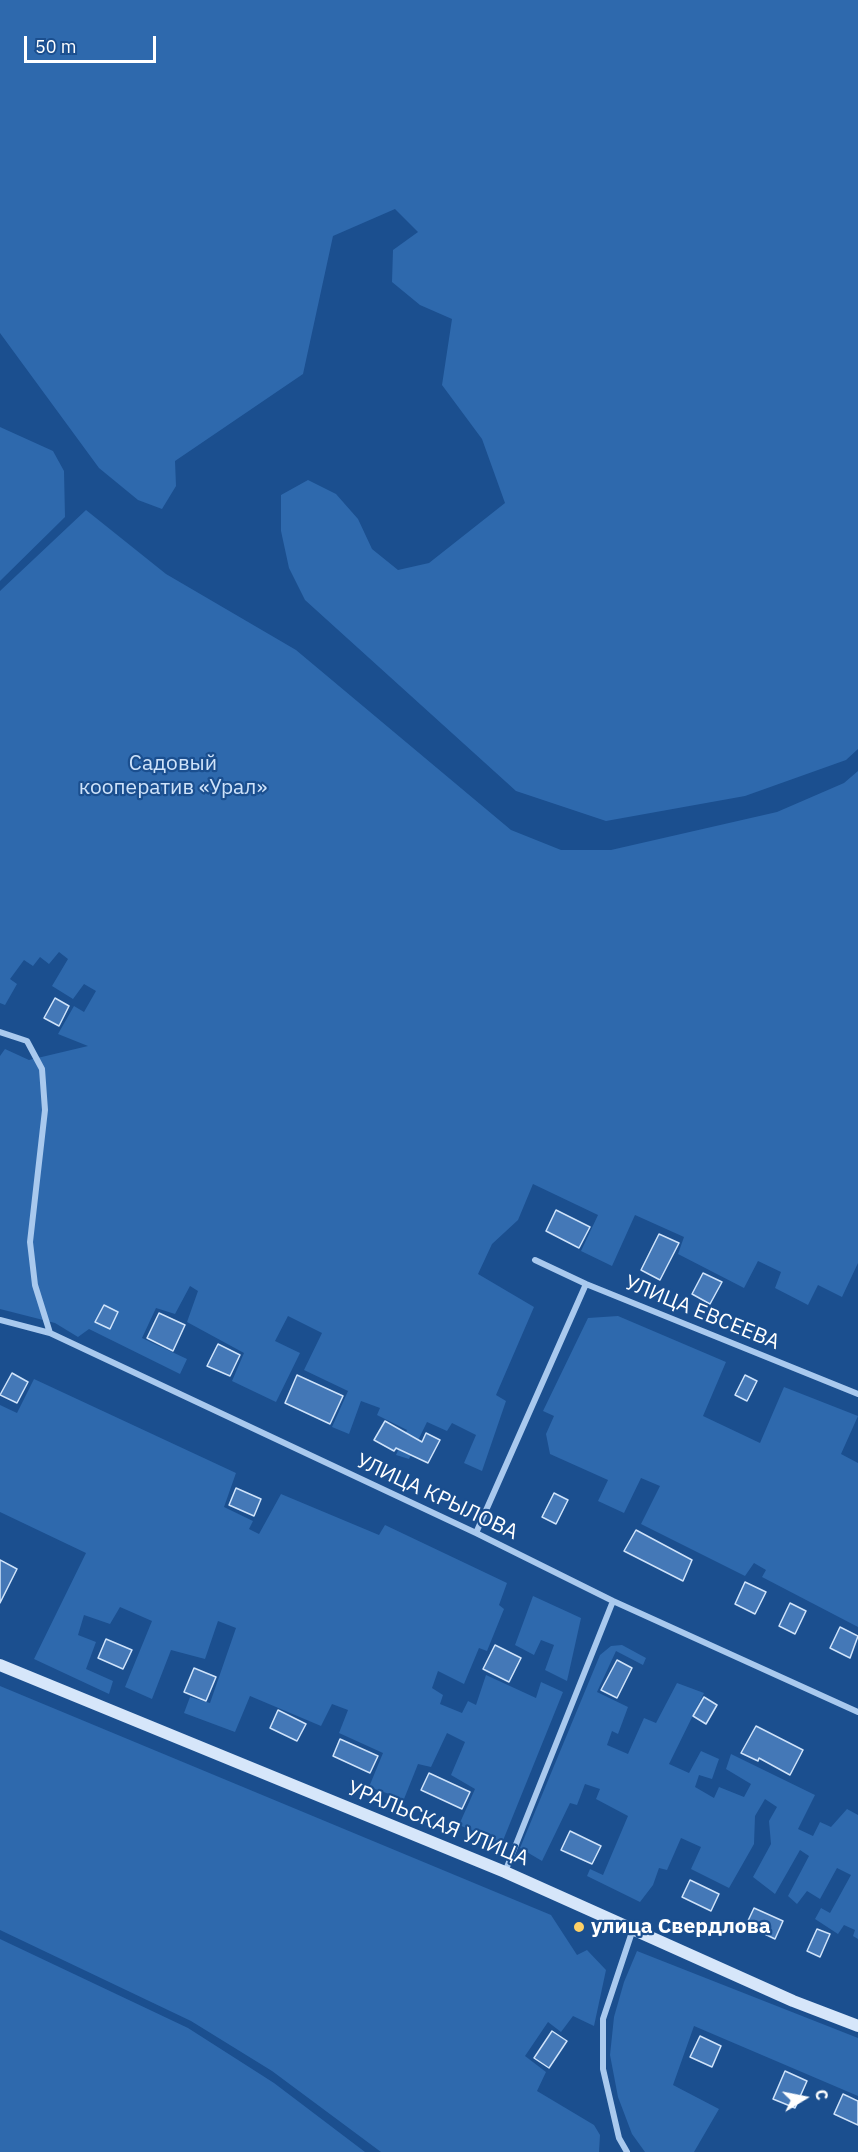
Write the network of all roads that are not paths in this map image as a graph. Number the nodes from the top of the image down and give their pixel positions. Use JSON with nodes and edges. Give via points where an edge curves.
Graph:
{"nodes":[{"id":1,"x":0,"y":1032,"type":"edge"},
{"id":2,"x":535,"y":1260,"type":"dead end"},
{"id":3,"x":586,"y":1284,"type":"junction"},
{"id":4,"x":0,"y":1320,"type":"edge"},
{"id":5,"x":50,"y":1333,"type":"junction"},
{"id":6,"x":858,"y":1394,"type":"edge"},
{"id":7,"x":476,"y":1533,"type":"junction"},
{"id":8,"x":613,"y":1601,"type":"junction"},
{"id":9,"x":0,"y":1665,"type":"edge"},
{"id":10,"x":858,"y":1712,"type":"edge"},
{"id":11,"x":505,"y":1872,"type":"junction"},
{"id":12,"x":633,"y":1929,"type":"junction"},
{"id":13,"x":858,"y":2026,"type":"edge"},
{"id":14,"x":627,"y":2152,"type":"edge"}],
"edges":[{"from":1,"to":5,"type":"street","via":[[27,1041],[42,1069],[45,1110],[30,1242],[35,1285]]},
{"from":2,"to":3,"type":"street","name":"УЛИЦА ЕВСЕЕВА"},
{"from":3,"to":6,"type":"street","name":"УЛИЦА ЕВСЕЕВА"},
{"from":3,"to":7,"type":"street"},
{"from":4,"to":5,"type":"street","name":"УЛИЦА КРЫЛОВА"},
{"from":5,"to":7,"type":"street","name":"УЛИЦА КРЫЛОВА"},
{"from":7,"to":8,"type":"street","name":"УЛИЦА КРЫЛОВА"},
{"from":8,"to":10,"type":"street","name":"УЛИЦА КРЫЛОВА"},
{"from":8,"to":11,"type":"street"},
{"from":9,"to":11,"type":"main road","name":"УРАЛЬСКАЯ УЛИЦА"},
{"from":11,"to":12,"type":"main road","name":"УРАЛЬСКАЯ УЛИЦА"},
{"from":12,"to":13,"type":"main road","name":"УРАЛЬСКАЯ УЛИЦА"},
{"from":12,"to":14,"type":"street","via":[[603,2019],[603,2069],[619,2138]]}]}
